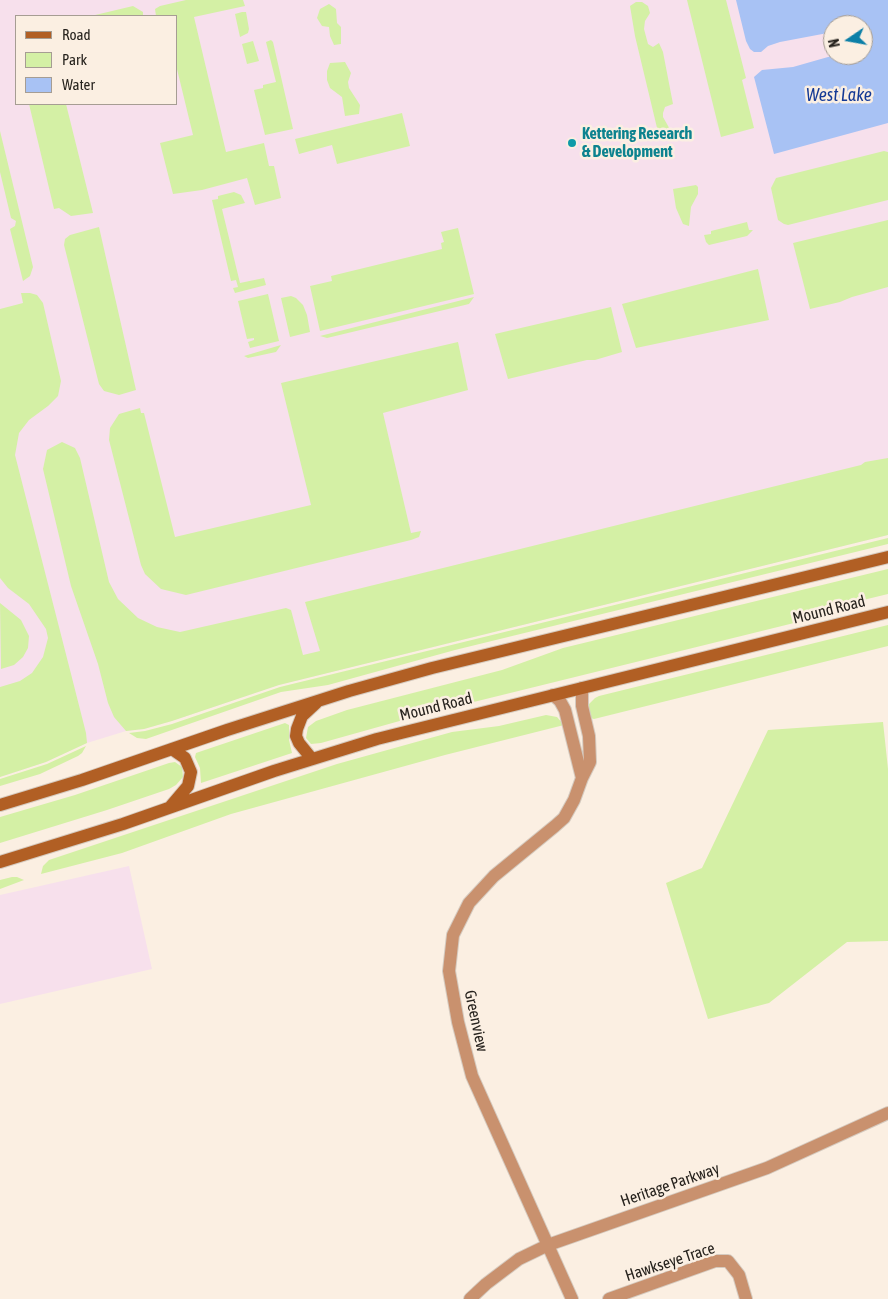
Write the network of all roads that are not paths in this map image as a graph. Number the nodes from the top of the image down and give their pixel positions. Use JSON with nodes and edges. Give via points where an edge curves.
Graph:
{"nodes":[{"id":1,"x":888,"y":557,"type":"edge"},
{"id":2,"x":888,"y":612,"type":"edge"},
{"id":3,"x":582,"y":688,"type":"junction"},
{"id":4,"x":553,"y":695,"type":"junction"},
{"id":5,"x":320,"y":700,"type":"junction"},
{"id":6,"x":172,"y":749,"type":"junction"},
{"id":7,"x":312,"y":759,"type":"junction"},
{"id":8,"x":582,"y":778,"type":"junction"},
{"id":9,"x":0,"y":805,"type":"edge"},
{"id":10,"x":169,"y":808,"type":"junction"},
{"id":11,"x":0,"y":862,"type":"edge"},
{"id":12,"x":888,"y":1113,"type":"edge"},
{"id":13,"x":548,"y":1245,"type":"junction"},
{"id":14,"x":470,"y":1299,"type":"edge"},
{"id":15,"x":572,"y":1299,"type":"edge"},
{"id":16,"x":609,"y":1299,"type":"edge"},
{"id":17,"x":746,"y":1299,"type":"edge"}],
"edges":[{"from":1,"to":5,"type":"main road","via":[[432,668]]},
{"from":2,"to":3,"type":"main road","name":"Mound Road"},
{"from":3,"to":4,"type":"main road","name":"Mound Road"},
{"from":3,"to":8,"type":"street","name":"Greenview","via":[[590,762]]},
{"from":4,"to":7,"type":"main road","name":"Mound Road","via":[[418,728]]},
{"from":4,"to":8,"type":"street","via":[[565,710]]},
{"from":5,"to":6,"type":"main road"},
{"from":5,"to":7,"type":"main road","via":[[302,716],[296,736]]},
{"from":6,"to":9,"type":"main road"},
{"from":6,"to":10,"type":"main road","via":[[185,758],[191,772],[188,786]]},
{"from":7,"to":10,"type":"main road","name":"Mound Road"},
{"from":8,"to":13,"type":"street","name":"Greenview","via":[[564,818],[494,876],[469,904],[453,935],[449,972],[472,1076]]},
{"from":10,"to":11,"type":"main road","name":"Mound Road"},
{"from":12,"to":13,"type":"street","name":"Heritage Parkway","via":[[767,1168]]},
{"from":13,"to":14,"type":"street","name":"Heritage Parkway","via":[[519,1259]]},
{"from":13,"to":15,"type":"street","name":"Greenview"},
{"from":16,"to":17,"type":"street","name":"Hawkseye Trace","via":[[715,1261],[728,1261],[739,1275]]}]}
